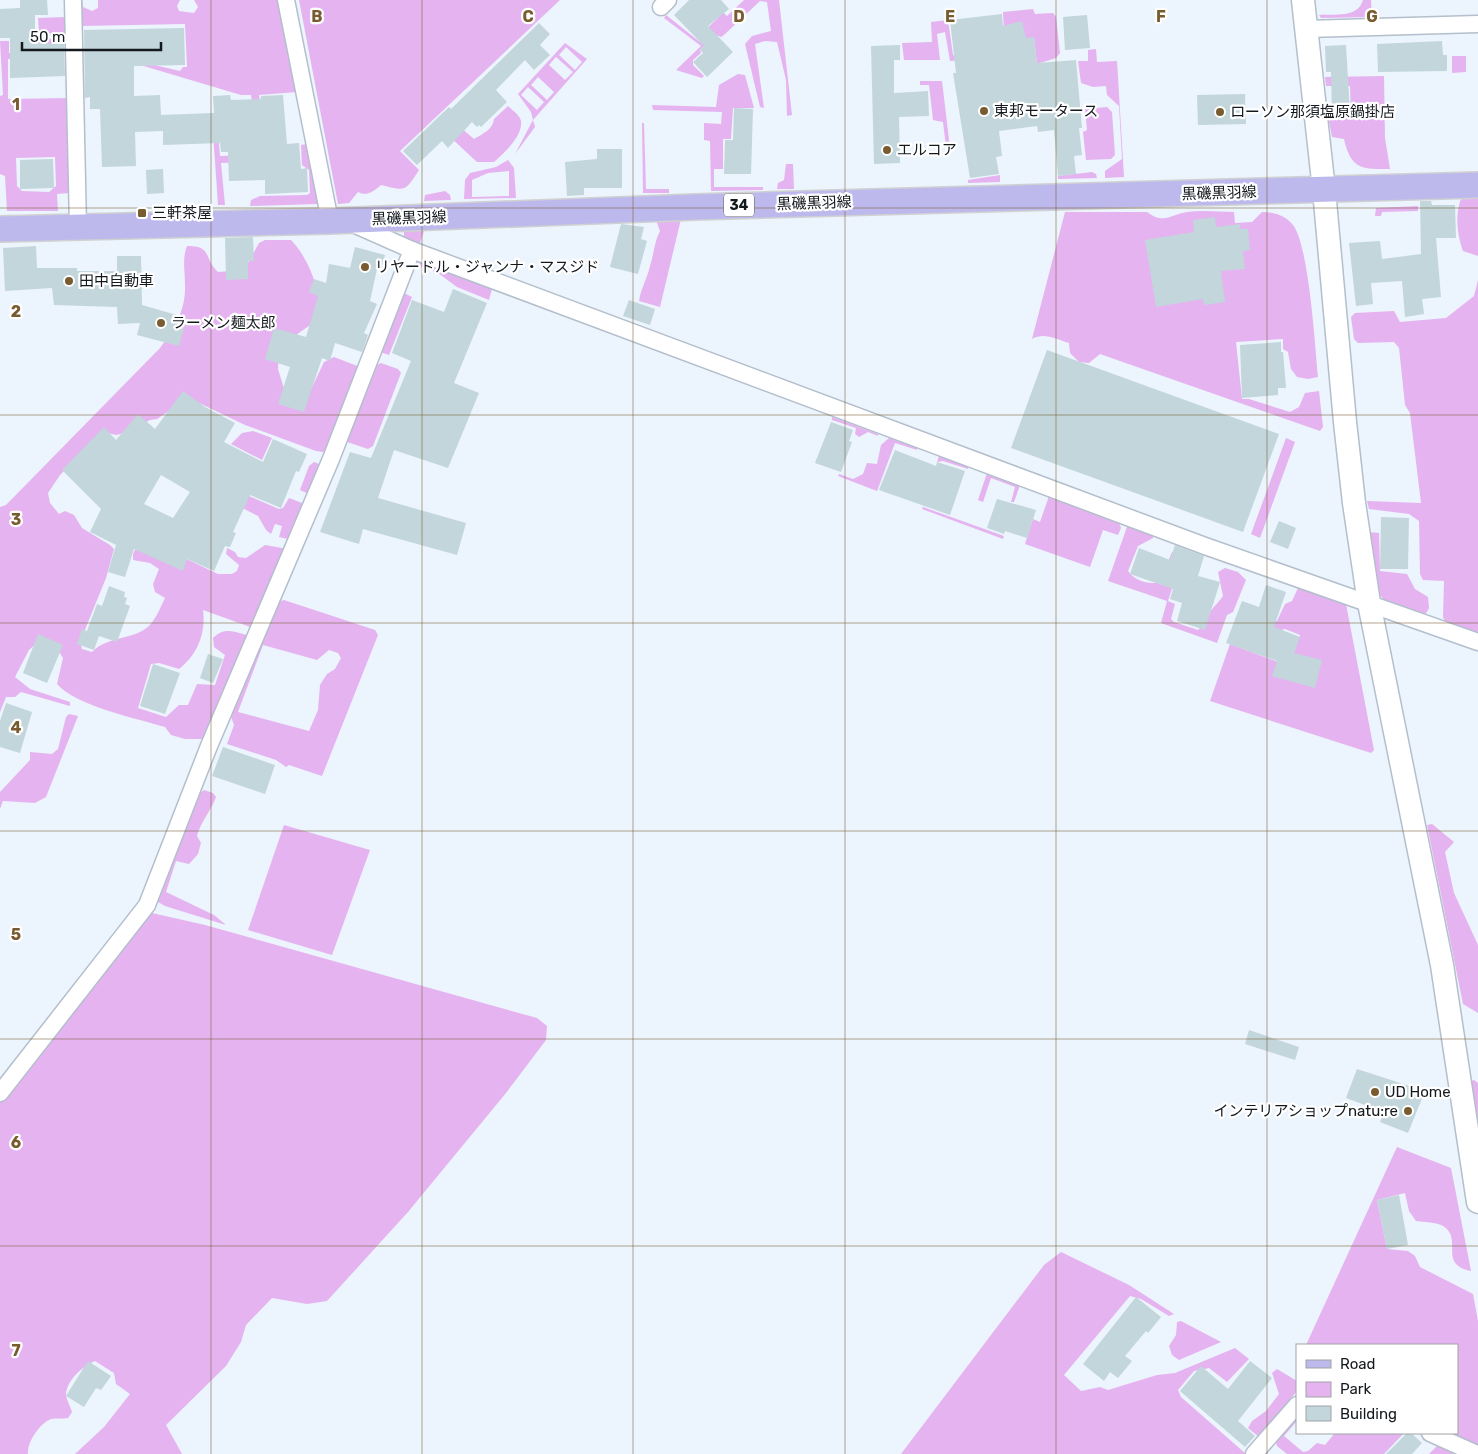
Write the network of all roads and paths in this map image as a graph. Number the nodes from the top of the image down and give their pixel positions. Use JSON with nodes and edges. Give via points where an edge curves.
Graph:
{"nodes":[{"id":1,"x":73,"y":0,"type":"edge"},
{"id":2,"x":286,"y":0,"type":"edge"},
{"id":3,"x":1304,"y":0,"type":"edge"},
{"id":4,"x":1478,"y":24,"type":"edge"},
{"id":5,"x":1307,"y":29,"type":"junction"},
{"id":6,"x":1478,"y":185,"type":"edge"},
{"id":7,"x":1324,"y":190,"type":"junction"},
{"id":8,"x":337,"y":221,"type":"junction"},
{"id":9,"x":78,"y":227,"type":"junction"},
{"id":10,"x":0,"y":229,"type":"edge"},
{"id":11,"x":412,"y":250,"type":"junction"},
{"id":12,"x":1369,"y":602,"type":"junction"},
{"id":13,"x":1478,"y":642,"type":"edge"},
{"id":14,"x":0,"y":1093,"type":"edge"},
{"id":15,"x":1478,"y":1202,"type":"edge"},
{"id":16,"x":1296,"y":1406,"type":"edge"},
{"id":17,"x":1432,"y":1434,"type":"edge"},
{"id":18,"x":1254,"y":1454,"type":"edge"},
{"id":19,"x":1477,"y":1454,"type":"edge"}],
"edges":[{"from":1,"to":9,"type":"street"},
{"from":2,"to":8,"type":"street"},
{"from":3,"to":5,"type":"street"},
{"from":4,"to":5,"type":"street"},
{"from":5,"to":7,"type":"street"},
{"from":6,"to":7,"type":"main road","name":"黒磯黒羽線","number":"34"},
{"from":7,"to":8,"type":"main road","name":"黒磯黒羽線","number":"34","via":[[695,206]]},
{"from":7,"to":12,"type":"street","via":[[1345,422]]},
{"from":8,"to":9,"type":"main road","name":"黒磯黒羽線","number":"34"},
{"from":8,"to":11,"type":"street"},
{"from":9,"to":10,"type":"main road","name":"黒磯黒羽線","number":"34"},
{"from":11,"to":12,"type":"street","via":[[1187,539]]},
{"from":11,"to":14,"type":"street","via":[[331,459],[208,746],[147,906]]},
{"from":12,"to":13,"type":"street"},
{"from":12,"to":15,"type":"street","via":[[1442,966]]},
{"from":16,"to":18,"type":"street"},
{"from":17,"to":19,"type":"street"}]}
